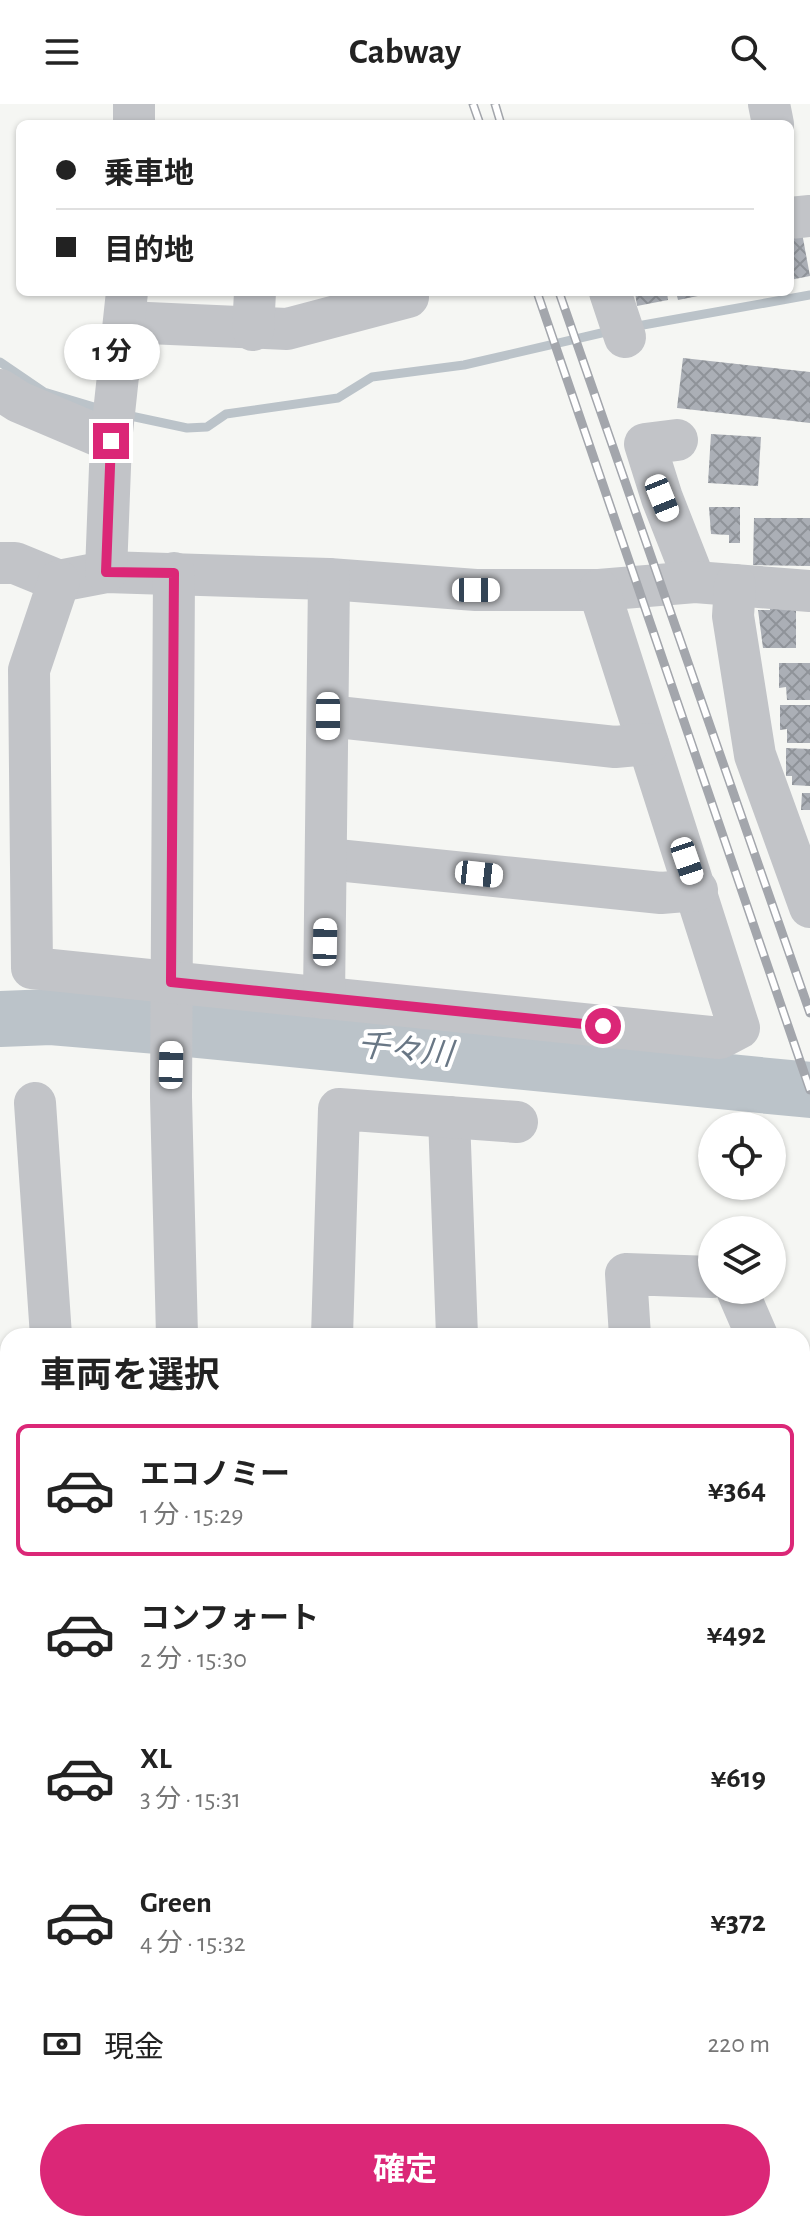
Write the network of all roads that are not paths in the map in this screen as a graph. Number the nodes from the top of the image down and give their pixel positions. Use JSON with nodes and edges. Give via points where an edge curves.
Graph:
{"nodes":[{"id":1,"x":408,"y":296,"type":"edge"},
{"id":2,"x":126,"y":307,"type":"edge"},
{"id":3,"x":254,"y":311,"type":"edge"},
{"id":4,"x":0,"y":390,"type":"edge"},
{"id":5,"x":677,"y":440,"type":"dead end"},
{"id":6,"x":111,"y":441,"type":"junction"},
{"id":7,"x":0,"y":563,"type":"edge"},
{"id":8,"x":106,"y":572,"type":"junction"},
{"id":9,"x":174,"y":573,"type":"junction"},
{"id":10,"x":329,"y":579,"type":"junction"},
{"id":11,"x":59,"y":581,"type":"junction"},
{"id":12,"x":715,"y":583,"type":"junction"},
{"id":13,"x":599,"y":590,"type":"junction"},
{"id":14,"x":810,"y":591,"type":"edge"},
{"id":15,"x":328,"y":716,"type":"junction"},
{"id":16,"x":648,"y":744,"type":"junction"},
{"id":17,"x":327,"y":859,"type":"junction"},
{"id":18,"x":697,"y":890,"type":"junction"},
{"id":19,"x":810,"y":907,"type":"edge"},
{"id":20,"x":171,"y":991,"type":"junction"},
{"id":21,"x":324,"y":998,"type":"junction"},
{"id":22,"x":35,"y":1103,"type":"dead end"},
{"id":23,"x":449,"y":1117,"type":"junction"},
{"id":24,"x":517,"y":1122,"type":"dead end"},
{"id":25,"x":698,"y":1277,"type":"edge"},
{"id":26,"x":743,"y":1304,"type":"edge"},
{"id":27,"x":50,"y":1328,"type":"edge"},
{"id":28,"x":177,"y":1328,"type":"edge"},
{"id":29,"x":332,"y":1328,"type":"edge"},
{"id":30,"x":457,"y":1328,"type":"edge"},
{"id":31,"x":629,"y":1328,"type":"edge"},
{"id":32,"x":754,"y":1328,"type":"edge"}],
"edges":[{"from":1,"to":3,"type":"street","via":[[287,329]]},
{"from":2,"to":3,"type":"street"},
{"from":2,"to":6,"type":"street"},
{"from":4,"to":6,"type":"street"},
{"from":5,"to":12,"type":"street","via":[[645,444],[662,498]]},
{"from":6,"to":8,"type":"street"},
{"from":7,"to":11,"type":"street","via":[[15,563]]},
{"from":8,"to":9,"type":"street"},
{"from":8,"to":11,"type":"street"},
{"from":9,"to":10,"type":"street"},
{"from":9,"to":20,"type":"street"},
{"from":10,"to":13,"type":"street","via":[[476,590]]},
{"from":10,"to":15,"type":"street"},
{"from":11,"to":20,"type":"street","via":[[29,670],[32,968]]},
{"from":12,"to":13,"type":"street"},
{"from":12,"to":14,"type":"street"},
{"from":12,"to":19,"type":"street","via":[[733,616],[755,755]]},
{"from":13,"to":16,"type":"street"},
{"from":15,"to":16,"type":"street","via":[[615,747]]},
{"from":15,"to":17,"type":"street"},
{"from":16,"to":18,"type":"street"},
{"from":17,"to":18,"type":"street","via":[[661,893]]},
{"from":17,"to":21,"type":"street"},
{"from":18,"to":21,"type":"street","via":[[739,1028],[720,1038]]},
{"from":20,"to":21,"type":"street"},
{"from":20,"to":28,"type":"street"},
{"from":22,"to":27,"type":"street"},
{"from":23,"to":24,"type":"street"},
{"from":23,"to":29,"type":"street","via":[[339,1109]]},
{"from":23,"to":30,"type":"street"},
{"from":25,"to":31,"type":"street","via":[[626,1274]]},
{"from":26,"to":32,"type":"street"}]}
